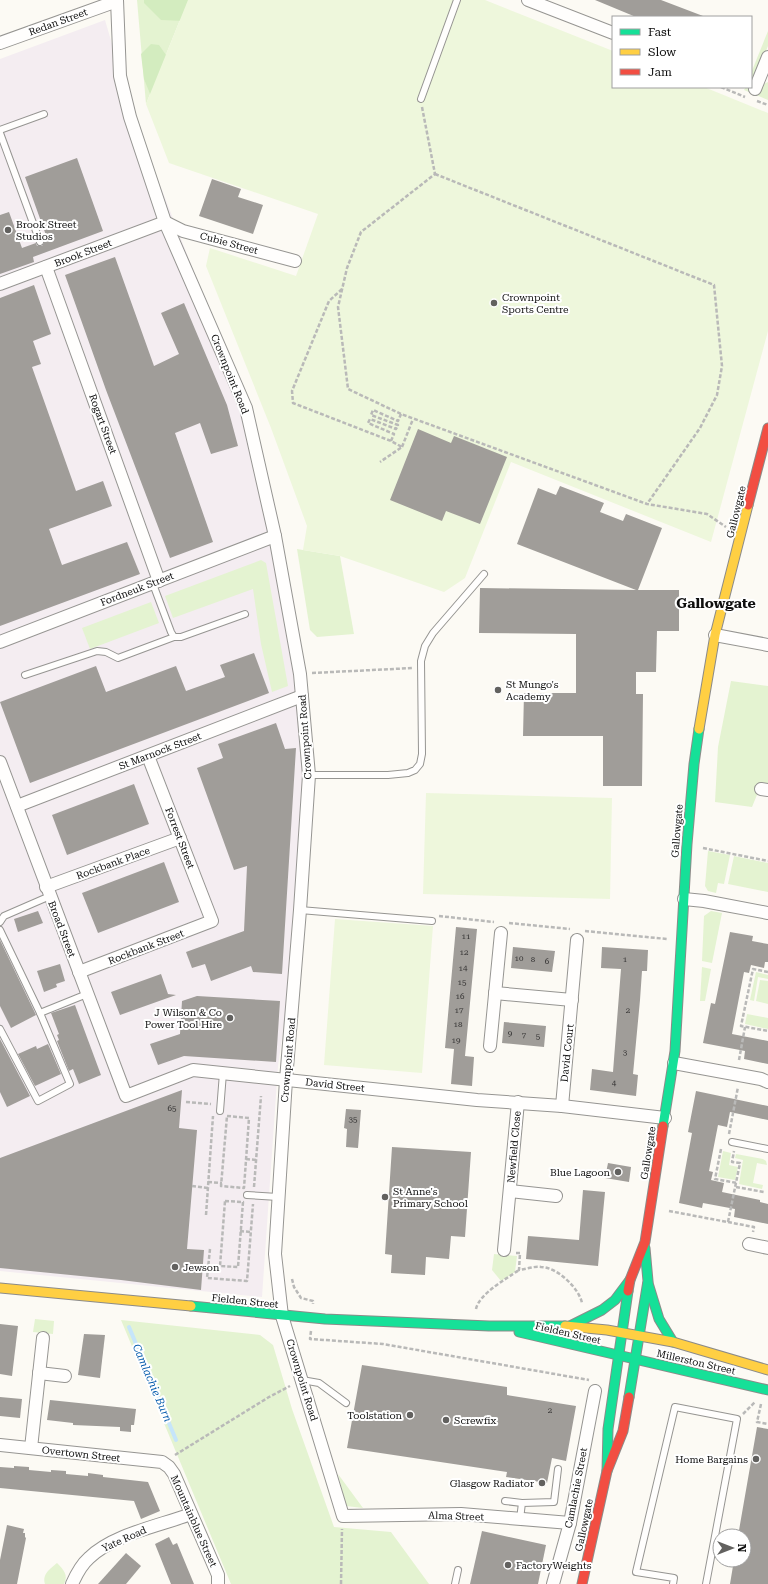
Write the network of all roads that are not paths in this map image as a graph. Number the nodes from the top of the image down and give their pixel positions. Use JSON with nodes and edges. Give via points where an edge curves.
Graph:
{"nodes":[{"id":1,"x":457,"y":0,"type":"edge"},
{"id":2,"x":528,"y":0,"type":"edge"},
{"id":3,"x":117,"y":1,"type":"edge"},
{"id":4,"x":612,"y":33,"type":"edge"},
{"id":5,"x":0,"y":44,"type":"edge"},
{"id":6,"x":768,"y":57,"type":"edge"},
{"id":7,"x":755,"y":89,"type":"dead end"},
{"id":8,"x":421,"y":99,"type":"road end"},
{"id":9,"x":44,"y":114,"type":"dead end"},
{"id":10,"x":0,"y":130,"type":"edge"},
{"id":11,"x":0,"y":133,"type":"edge"},
{"id":12,"x":165,"y":222,"type":"junction"},
{"id":13,"x":40,"y":242,"type":"dead end"},
{"id":14,"x":295,"y":261,"type":"dead end"},
{"id":15,"x":46,"y":267,"type":"junction"},
{"id":16,"x":0,"y":284,"type":"edge"},
{"id":17,"x":768,"y":428,"type":"edge"},
{"id":18,"x":765,"y":452,"type":"edge"},
{"id":19,"x":275,"y":536,"type":"junction"},
{"id":20,"x":484,"y":574,"type":"dead end"},
{"id":21,"x":156,"y":582,"type":"junction"},
{"id":22,"x":245,"y":614,"type":"dead end"},
{"id":23,"x":715,"y":635,"type":"junction"},
{"id":24,"x":174,"y":637,"type":"junction"},
{"id":25,"x":0,"y":642,"type":"edge"},
{"id":26,"x":768,"y":645,"type":"edge"},
{"id":27,"x":25,"y":675,"type":"dead end"},
{"id":28,"x":302,"y":696,"type":"junction"},
{"id":29,"x":148,"y":756,"type":"junction"},
{"id":30,"x":0,"y":762,"type":"edge"},
{"id":31,"x":309,"y":775,"type":"junction"},
{"id":32,"x":17,"y":806,"type":"junction"},
{"id":33,"x":180,"y":838,"type":"junction"},
{"id":34,"x":48,"y":892,"type":"junction"},
{"id":35,"x":684,"y":899,"type":"junction"},
{"id":36,"x":300,"y":910,"type":"junction"},
{"id":37,"x":768,"y":913,"type":"edge"},
{"id":38,"x":212,"y":921,"type":"joint"},
{"id":39,"x":432,"y":921,"type":"road end"},
{"id":40,"x":0,"y":922,"type":"edge"},
{"id":41,"x":0,"y":931,"type":"edge"},
{"id":42,"x":501,"y":932,"type":"dead end"},
{"id":43,"x":576,"y":933,"type":"road end"},
{"id":44,"x":79,"y":972,"type":"junction"},
{"id":45,"x":495,"y":993,"type":"junction"},
{"id":46,"x":87,"y":994,"type":"junction"},
{"id":47,"x":572,"y":1000,"type":"junction"},
{"id":48,"x":40,"y":1013,"type":"junction"},
{"id":49,"x":0,"y":1029,"type":"edge"},
{"id":50,"x":490,"y":1046,"type":"dead end"},
{"id":51,"x":674,"y":1063,"type":"junction"},
{"id":52,"x":223,"y":1073,"type":"junction"},
{"id":53,"x":286,"y":1080,"type":"junction"},
{"id":54,"x":768,"y":1082,"type":"edge"},
{"id":55,"x":126,"y":1096,"type":"joint"},
{"id":56,"x":518,"y":1102,"type":"junction"},
{"id":57,"x":562,"y":1106,"type":"junction"},
{"id":58,"x":220,"y":1111,"type":"dead end"},
{"id":59,"x":665,"y":1118,"type":"junction"},
{"id":60,"x":732,"y":1142,"type":"road end"},
{"id":61,"x":768,"y":1149,"type":"edge"},
{"id":62,"x":510,"y":1192,"type":"junction"},
{"id":63,"x":247,"y":1195,"type":"dead end"},
{"id":64,"x":556,"y":1196,"type":"dead end"},
{"id":65,"x":278,"y":1198,"type":"junction"},
{"id":66,"x":645,"y":1242,"type":"junction"},
{"id":67,"x":749,"y":1244,"type":"road end"},
{"id":68,"x":768,"y":1248,"type":"edge"},
{"id":69,"x":504,"y":1250,"type":"road end"},
{"id":70,"x":630,"y":1280,"type":"junction"},
{"id":71,"x":648,"y":1281,"type":"junction"},
{"id":72,"x":0,"y":1288,"type":"edge"},
{"id":73,"x":282,"y":1316,"type":"junction"},
{"id":74,"x":490,"y":1326,"type":"junction"},
{"id":75,"x":570,"y":1326,"type":"junction"},
{"id":76,"x":622,"y":1333,"type":"junction"},
{"id":77,"x":640,"y":1336,"type":"junction"},
{"id":78,"x":43,"y":1338,"type":"dead end"},
{"id":79,"x":673,"y":1342,"type":"junction"},
{"id":80,"x":619,"y":1356,"type":"junction"},
{"id":81,"x":636,"y":1360,"type":"junction"},
{"id":82,"x":768,"y":1370,"type":"edge"},
{"id":83,"x":39,"y":1373,"type":"junction"},
{"id":84,"x":65,"y":1376,"type":"dead end"},
{"id":85,"x":302,"y":1380,"type":"junction"},
{"id":86,"x":768,"y":1390,"type":"edge"},
{"id":87,"x":595,"y":1391,"type":"road end"},
{"id":88,"x":346,"y":1403,"type":"dead end"},
{"id":89,"x":0,"y":1445,"type":"edge"},
{"id":90,"x":31,"y":1448,"type":"junction"},
{"id":91,"x":162,"y":1462,"type":"joint"},
{"id":92,"x":558,"y":1469,"type":"dead end"},
{"id":93,"x":607,"y":1471,"type":"junction"},
{"id":94,"x":505,"y":1501,"type":"dead end"},
{"id":95,"x":522,"y":1503,"type":"junction"},
{"id":96,"x":191,"y":1514,"type":"junction"},
{"id":97,"x":343,"y":1516,"type":"joint"},
{"id":98,"x":520,"y":1519,"type":"junction"},
{"id":99,"x":570,"y":1523,"type":"junction"},
{"id":100,"x":458,"y":1570,"type":"dead end"},
{"id":101,"x":72,"y":1584,"type":"edge"},
{"id":102,"x":218,"y":1584,"type":"edge"},
{"id":103,"x":455,"y":1584,"type":"edge"},
{"id":104,"x":553,"y":1584,"type":"edge"},
{"id":105,"x":582,"y":1584,"type":"edge"},
{"id":106,"x":673,"y":1584,"type":"edge"},
{"id":107,"x":706,"y":1584,"type":"edge"}],
"edges":[{"from":1,"to":8,"type":"lane"},
{"from":2,"to":4,"type":"street"},
{"from":3,"to":5,"type":"street","name":"Redan Street"},
{"from":3,"to":12,"type":"street","name":"Crownpoint Road","via":[[120,76],[130,117]]},
{"from":6,"to":7,"type":"street"},
{"from":9,"to":10,"type":"lane"},
{"from":11,"to":13,"type":"lane"},
{"from":12,"to":14,"type":"street","name":"Cubie Street","via":[[183,231]]},
{"from":12,"to":15,"type":"street","name":"Brook Street"},
{"from":12,"to":19,"type":"street","name":"Crownpoint Road","via":[[246,408]]},
{"from":15,"to":16,"type":"street","name":"Brook Street"},
{"from":15,"to":21,"type":"street","name":"Rogart Street"},
{"from":17,"to":18,"type":"main road","name":"Gallowgate"},
{"from":18,"to":23,"type":"main road","name":"Gallowgate"},
{"from":19,"to":21,"type":"street","name":"Fordneuk Street"},
{"from":19,"to":28,"type":"street","name":"Crownpoint Road"},
{"from":20,"to":31,"type":"lane","via":[[425,646],[421,661],[422,754],[420,764],[415,770],[388,775]]},
{"from":21,"to":24,"type":"lane"},
{"from":21,"to":25,"type":"street","name":"Fordneuk Street"},
{"from":22,"to":24,"type":"lane","via":[[181,637]]},
{"from":23,"to":26,"type":"street"},
{"from":23,"to":35,"type":"main road","name":"Gallowgate","via":[[694,764]]},
{"from":24,"to":27,"type":"lane","via":[[118,658],[97,650]]},
{"from":28,"to":29,"type":"street","name":"St Marnock Street"},
{"from":28,"to":31,"type":"street","name":"Crownpoint Road"},
{"from":29,"to":32,"type":"street","name":"St Marnock Street"},
{"from":29,"to":33,"type":"street","name":"Forrest Street"},
{"from":30,"to":32,"type":"street","name":"Broad Street"},
{"from":31,"to":36,"type":"street","name":"Crownpoint Road"},
{"from":32,"to":34,"type":"street","name":"Broad Street"},
{"from":33,"to":34,"type":"street","name":"Rockbank Place"},
{"from":33,"to":38,"type":"street","name":"Forrest Street"},
{"from":34,"to":40,"type":"lane","via":[[4,916]]},
{"from":34,"to":44,"type":"street","name":"Broad Street"},
{"from":35,"to":37,"type":"street","via":[[704,900]]},
{"from":35,"to":51,"type":"main road","name":"Gallowgate","via":[[680,1000]]},
{"from":36,"to":39,"type":"lane"},
{"from":36,"to":53,"type":"street","name":"Crownpoint Road"},
{"from":38,"to":44,"type":"street","name":"Rockbank Street"},
{"from":41,"to":48,"type":"lane"},
{"from":42,"to":45,"type":"street"},
{"from":43,"to":47,"type":"street","name":"David Court"},
{"from":44,"to":46,"type":"street","name":"Broad Street"},
{"from":45,"to":47,"type":"street"},
{"from":45,"to":50,"type":"street"},
{"from":46,"to":48,"type":"lane"},
{"from":46,"to":55,"type":"street","name":"Broad Street"},
{"from":47,"to":57,"type":"street","name":"David Court"},
{"from":48,"to":49,"type":"lane","via":[[70,1084],[38,1101]]},
{"from":51,"to":54,"type":"street"},
{"from":51,"to":59,"type":"main road","name":"Gallowgate"},
{"from":52,"to":53,"type":"street","name":"David Street"},
{"from":52,"to":55,"type":"street","name":"David Street","via":[[193,1070]]},
{"from":52,"to":58,"type":"lane"},
{"from":53,"to":56,"type":"street","name":"David Street"},
{"from":53,"to":65,"type":"street","name":"Crownpoint Road"},
{"from":56,"to":57,"type":"street"},
{"from":56,"to":62,"type":"street","name":"Newfield Close"},
{"from":57,"to":59,"type":"street"},
{"from":59,"to":66,"type":"main road","name":"Gallowgate"},
{"from":60,"to":61,"type":"lane"},
{"from":62,"to":64,"type":"street","name":"Newfield Close"},
{"from":62,"to":69,"type":"street","name":"Newfield Close"},
{"from":63,"to":65,"type":"lane"},
{"from":65,"to":73,"type":"street","name":"Crownpoint Road","via":[[275,1254]]},
{"from":66,"to":70,"type":"main road","name":"Gallowgate"},
{"from":66,"to":71,"type":"main road","name":"Gallowgate"},
{"from":67,"to":68,"type":"street"},
{"from":70,"to":75,"type":"main road","name":"Fielden Street","via":[[615,1300],[602,1310]]},
{"from":70,"to":76,"type":"main road","name":"Gallowgate"},
{"from":71,"to":77,"type":"main road","name":"Gallowgate"},
{"from":71,"to":79,"type":"main road","name":"Millerston Street","via":[[659,1318]]},
{"from":72,"to":73,"type":"main road","name":"Fielden Street"},
{"from":73,"to":74,"type":"main road","name":"Fielden Street"},
{"from":73,"to":85,"type":"street","name":"Crownpoint Road"},
{"from":74,"to":75,"type":"main road","name":"Fielden Street"},
{"from":74,"to":80,"type":"main road","name":"Fielden Street"},
{"from":75,"to":76,"type":"main road","name":"Fielden Street"},
{"from":76,"to":77,"type":"main road","name":"Fielden Street"},
{"from":76,"to":80,"type":"main road","name":"Gallowgate"},
{"from":77,"to":79,"type":"main road","name":"Millerston Street"},
{"from":77,"to":81,"type":"main road","name":"Gallowgate"},
{"from":78,"to":83,"type":"street"},
{"from":79,"to":82,"type":"main road","name":"Millerston Street"},
{"from":80,"to":81,"type":"main road","name":"Millerston Street"},
{"from":80,"to":93,"type":"main road","name":"Gallowgate","via":[[608,1429]]},
{"from":81,"to":86,"type":"main road","name":"Millerston Street"},
{"from":81,"to":93,"type":"main road","name":"Gallowgate","via":[[622,1431]]},
{"from":83,"to":84,"type":"street"},
{"from":83,"to":90,"type":"street"},
{"from":85,"to":88,"type":"lane","via":[[319,1383]]},
{"from":85,"to":97,"type":"street","name":"Crownpoint Road"},
{"from":87,"to":99,"type":"street","name":"Camlachie Street"},
{"from":89,"to":90,"type":"street","name":"Overtown Street"},
{"from":90,"to":91,"type":"street","name":"Overtown Street"},
{"from":91,"to":96,"type":"street","name":"Mountainblue Street","via":[[170,1467],[174,1474]]},
{"from":92,"to":95,"type":"lane","via":[[554,1502]]},
{"from":93,"to":105,"type":"main road","name":"Gallowgate"},
{"from":94,"to":95,"type":"lane"},
{"from":95,"to":98,"type":"lane"},
{"from":96,"to":101,"type":"street","name":"Yate Road","via":[[129,1535],[98,1550],[87,1559]]},
{"from":96,"to":102,"type":"street","name":"Mountainblue Street","via":[[218,1575]]},
{"from":97,"to":98,"type":"street","name":"Alma Street","via":[[461,1514]]},
{"from":98,"to":99,"type":"street","name":"Alma Street"},
{"from":99,"to":104,"type":"street","name":"Camlachie Street"},
{"from":100,"to":103,"type":"lane"},
{"from":106,"to":107,"type":"lane","via":[[674,1578],[636,1572],[675,1407],[737,1419]]}]}
